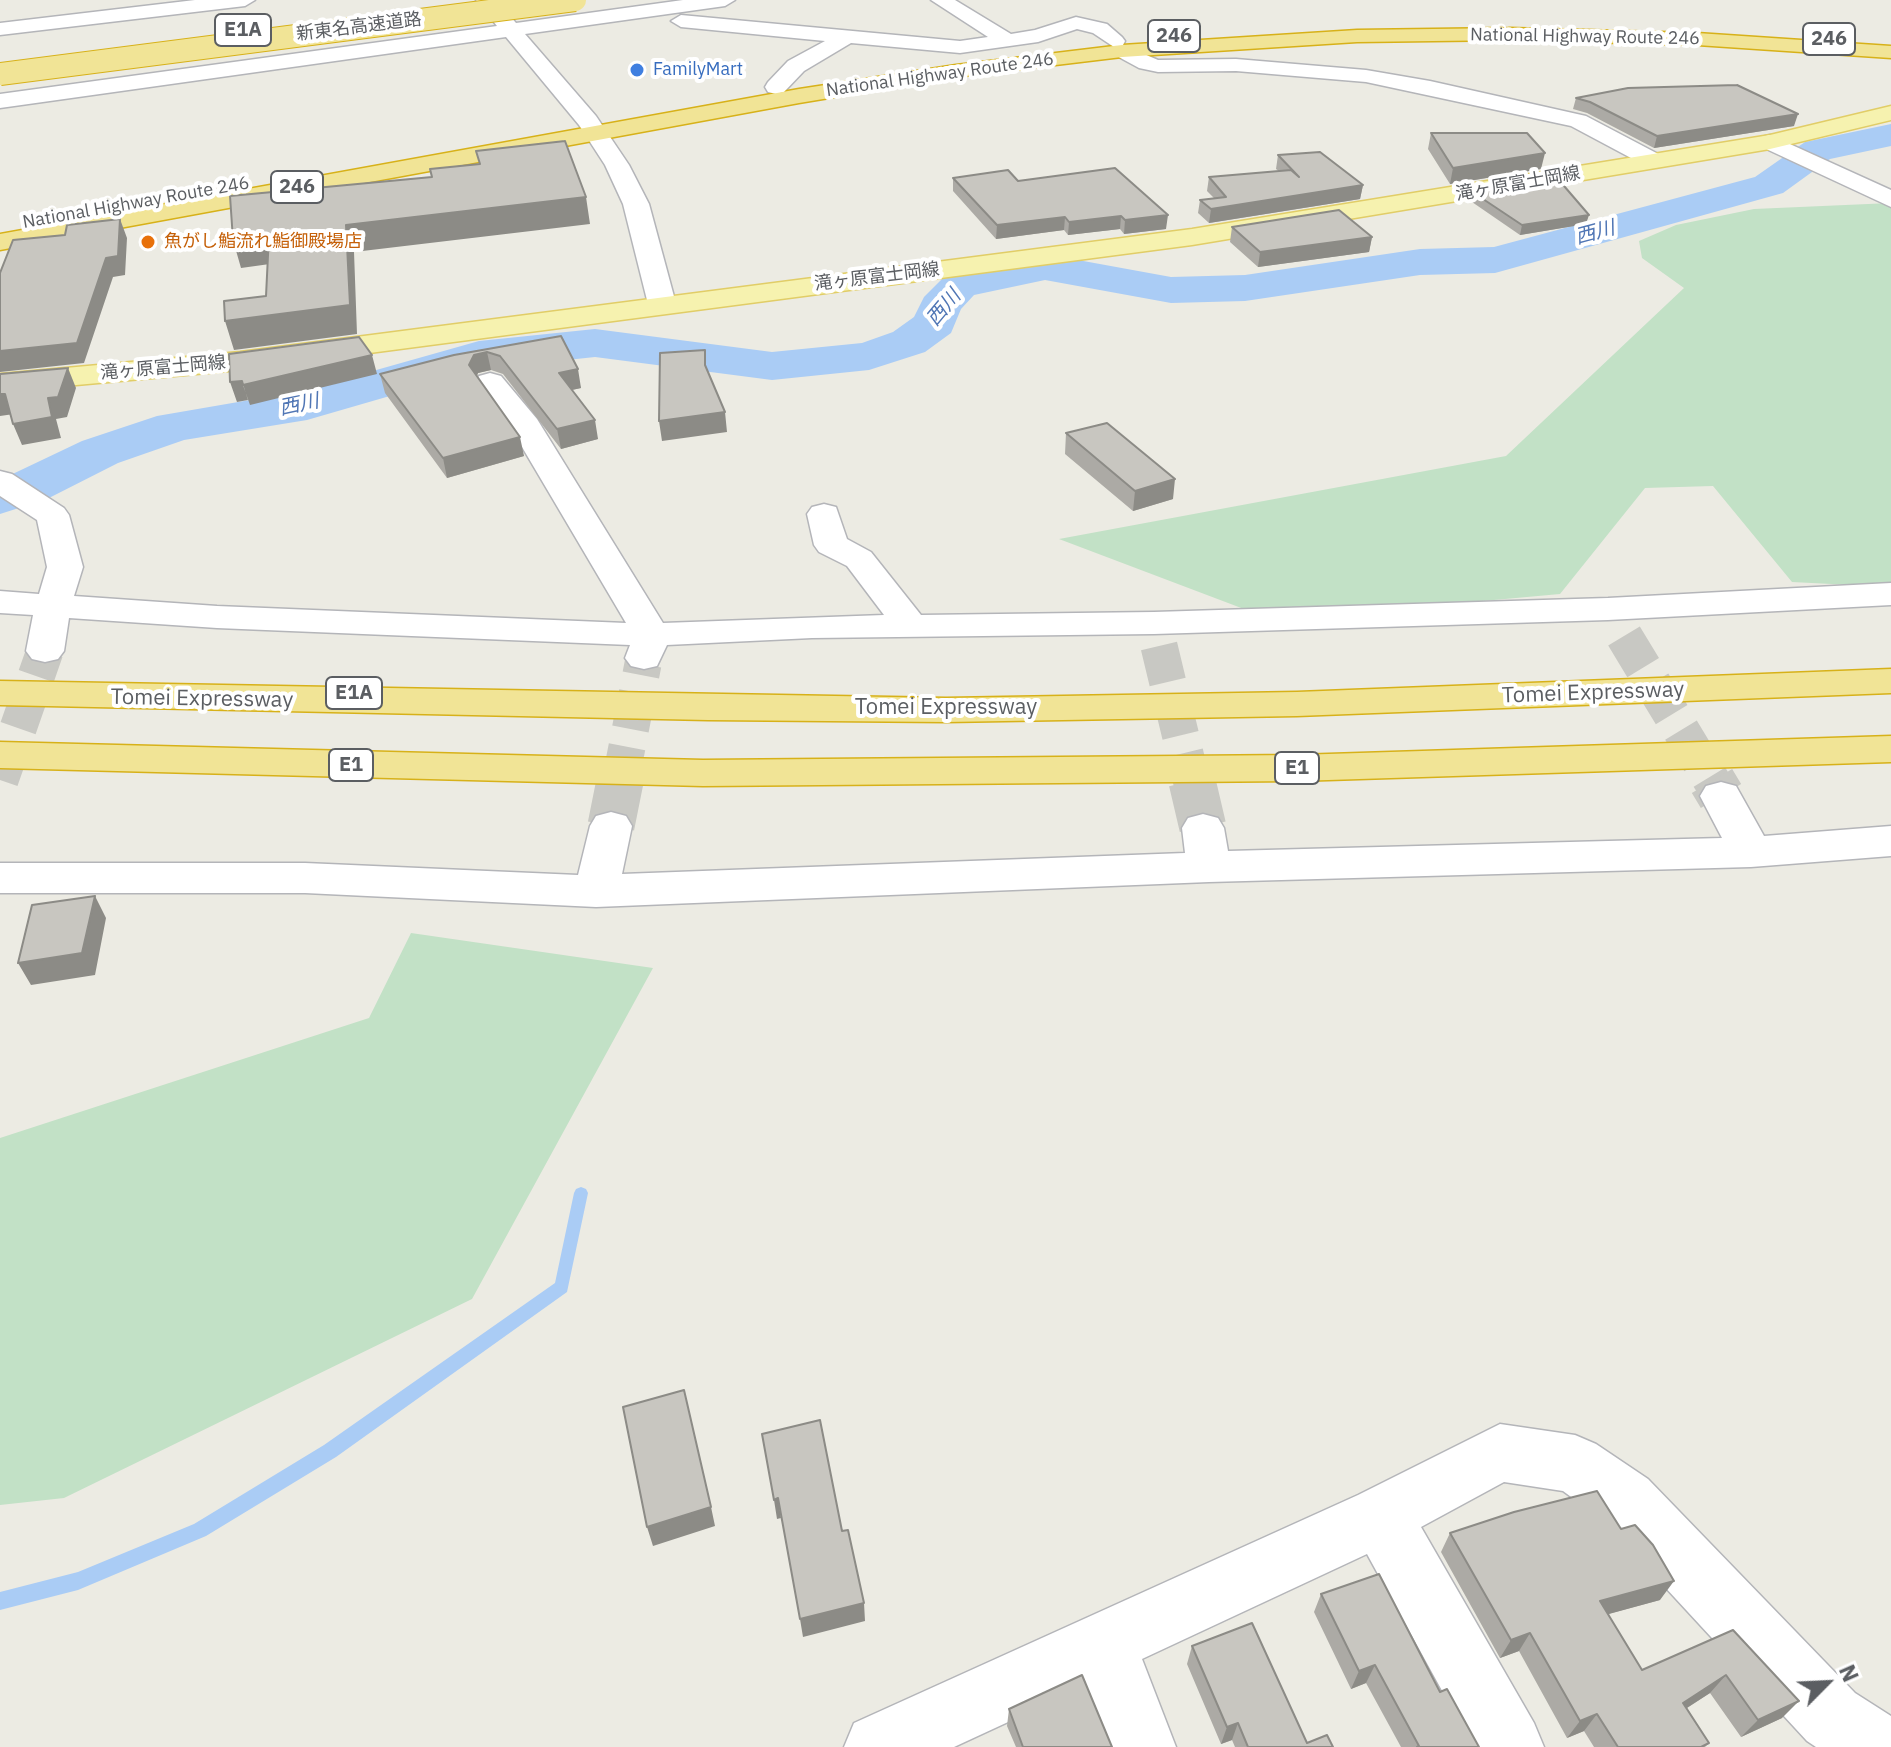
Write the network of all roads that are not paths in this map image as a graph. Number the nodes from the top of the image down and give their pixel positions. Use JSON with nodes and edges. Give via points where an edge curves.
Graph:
{"nodes":[{"id":1,"x":486,"y":0,"type":"edge"},
{"id":2,"x":575,"y":0,"type":"edge"},
{"id":3,"x":725,"y":0,"type":"edge"},
{"id":4,"x":941,"y":0,"type":"edge"},
{"id":5,"x":748,"y":7,"type":"dead end"},
{"id":6,"x":250,"y":8,"type":"edge"},
{"id":7,"x":635,"y":16,"type":"dead end"},
{"id":8,"x":668,"y":19,"type":"junction"},
{"id":9,"x":40,"y":25,"type":"junction"},
{"id":10,"x":0,"y":29,"type":"edge"},
{"id":11,"x":508,"y":29,"type":"junction"},
{"id":12,"x":846,"y":37,"type":"junction"},
{"id":13,"x":1009,"y":41,"type":"junction"},
{"id":14,"x":1891,"y":43,"type":"edge"},
{"id":15,"x":0,"y":46,"type":"edge"},
{"id":16,"x":1119,"y":46,"type":"junction"},
{"id":17,"x":1891,"y":52,"type":"edge"},
{"id":18,"x":0,"y":62,"type":"edge"},
{"id":19,"x":0,"y":75,"type":"edge"},
{"id":20,"x":776,"y":87,"type":"junction"},
{"id":21,"x":53,"y":93,"type":"junction"},
{"id":22,"x":0,"y":101,"type":"edge"},
{"id":23,"x":1891,"y":113,"type":"edge"},
{"id":24,"x":591,"y":127,"type":"junction"},
{"id":25,"x":1780,"y":147,"type":"junction"},
{"id":26,"x":1654,"y":161,"type":"junction"},
{"id":27,"x":1891,"y":178,"type":"edge"},
{"id":28,"x":1854,"y":182,"type":"junction"},
{"id":29,"x":1891,"y":199,"type":"edge"},
{"id":30,"x":0,"y":228,"type":"edge"},
{"id":31,"x":0,"y":242,"type":"edge"},
{"id":32,"x":662,"y":304,"type":"junction"},
{"id":33,"x":490,"y":382,"type":"dead end"},
{"id":34,"x":0,"y":383,"type":"edge"},
{"id":35,"x":13,"y":489,"type":"edge"},
{"id":36,"x":824,"y":514,"type":"dead end"},
{"id":37,"x":1891,"y":594,"type":"edge"},
{"id":38,"x":0,"y":602,"type":"edge"},
{"id":39,"x":53,"y":606,"type":"junction"},
{"id":40,"x":911,"y":626,"type":"junction"},
{"id":41,"x":647,"y":650,"type":"junction"},
{"id":42,"x":45,"y":651,"type":"tunnel mouth"},
{"id":43,"x":0,"y":675,"type":"edge"},
{"id":44,"x":1891,"y":681,"type":"edge"},
{"id":45,"x":0,"y":693,"type":"edge"},
{"id":46,"x":708,"y":708,"type":"junction"},
{"id":47,"x":1891,"y":749,"type":"edge"},
{"id":48,"x":0,"y":755,"type":"edge"},
{"id":49,"x":703,"y":773,"type":"junction"},
{"id":50,"x":0,"y":779,"type":"edge"},
{"id":51,"x":1721,"y":796,"type":"tunnel mouth"},
{"id":52,"x":611,"y":826,"type":"tunnel mouth"},
{"id":53,"x":1891,"y":841,"type":"edge"},
{"id":54,"x":1751,"y":852,"type":"junction"},
{"id":55,"x":0,"y":878,"type":"edge"},
{"id":56,"x":596,"y":891,"type":"junction"},
{"id":57,"x":1380,"y":1516,"type":"junction"},
{"id":58,"x":1103,"y":1643,"type":"junction"},
{"id":59,"x":878,"y":1747,"type":"edge"},
{"id":60,"x":1142,"y":1747,"type":"edge"},
{"id":61,"x":1510,"y":1747,"type":"edge"},
{"id":62,"x":1877,"y":1747,"type":"edge"}],
"edges":[{"from":1,"to":11,"type":"street"},
{"from":1,"to":18,"type":"highway","name":"新東名高速道路","number":"E1A"},
{"from":2,"to":19,"type":"highway","name":"新東名高速道路","number":"E1A","bridge":true},
{"from":3,"to":11,"type":"street"},
{"from":4,"to":13,"type":"street"},
{"from":5,"to":8,"type":"street"},
{"from":6,"to":9,"type":"street"},
{"from":6,"to":15,"type":"highway"},
{"from":7,"to":8,"type":"street"},
{"from":8,"to":12,"type":"street"},
{"from":9,"to":10,"type":"street"},
{"from":9,"to":21,"type":"street"},
{"from":11,"to":21,"type":"street"},
{"from":11,"to":24,"type":"street"},
{"from":12,"to":13,"type":"street","via":[[960,47]]},
{"from":12,"to":20,"type":"street","via":[[796,66]]},
{"from":13,"to":16,"type":"street","via":[[1076,23],[1100,28]]},
{"from":14,"to":16,"type":"highway","name":"National Highway Route 246","number":"246","via":[[1707,30],[1475,25],[1323,28]]},
{"from":16,"to":17,"type":"highway","name":"National Highway Route 246","number":"246","via":[[1509,34],[1681,38]]},
{"from":16,"to":20,"type":"highway","name":"National Highway Route 246","number":"246","via":[[989,55]]},
{"from":16,"to":24,"type":"highway","name":"National Highway Route 246","number":"246"},
{"from":16,"to":26,"type":"street","via":[[1139,62],[1158,66],[1236,65],[1366,76],[1430,88],[1578,121]]},
{"from":20,"to":24,"type":"highway","name":"National Highway Route 246","number":"246"},
{"from":21,"to":22,"type":"street"},
{"from":23,"to":25,"type":"main road","name":"滝ヶ原富士岡線"},
{"from":24,"to":30,"type":"highway","name":"National Highway Route 246","number":"246"},
{"from":24,"to":31,"type":"highway","name":"National Highway Route 246","number":"246"},
{"from":24,"to":32,"type":"street","via":[[636,204]]},
{"from":25,"to":26,"type":"main road","name":"滝ヶ原富士岡線"},
{"from":25,"to":28,"type":"street"},
{"from":26,"to":32,"type":"main road","name":"滝ヶ原富士岡線","via":[[1192,237]]},
{"from":27,"to":28,"type":"street"},
{"from":28,"to":29,"type":"street"},
{"from":32,"to":34,"type":"main road","name":"滝ヶ原富士岡線","via":[[240,361]]},
{"from":33,"to":41,"type":"street","via":[[526,426]]},
{"from":35,"to":39,"type":"street","via":[[52,515],[65,567]]},
{"from":36,"to":40,"type":"street","via":[[831,545],[859,559]]},
{"from":37,"to":40,"type":"street","via":[[1616,622],[1157,635]]},
{"from":38,"to":39,"type":"street"},
{"from":39,"to":41,"type":"street"},
{"from":39,"to":42,"type":"street"},
{"from":40,"to":41,"type":"street"},
{"from":43,"to":46,"type":"highway","number":"E1A"},
{"from":44,"to":46,"type":"highway","name":"Tomei Expressway","via":[[1297,704]]},
{"from":45,"to":46,"type":"highway","name":"Tomei Expressway"},
{"from":47,"to":49,"type":"highway","number":"E1","via":[[1297,768]]},
{"from":48,"to":49,"type":"highway","number":"E1"},
{"from":49,"to":50,"type":"highway"},
{"from":51,"to":54,"type":"street"},
{"from":52,"to":56,"type":"street"},
{"from":53,"to":54,"type":"street"},
{"from":54,"to":56,"type":"street","via":[[1206,847]]},
{"from":55,"to":56,"type":"street","via":[[305,878]]},
{"from":57,"to":58,"type":"street"},
{"from":57,"to":61,"type":"street"},
{"from":57,"to":62,"type":"street","via":[[1500,1453],[1575,1464],[1626,1500],[1831,1717]]},
{"from":58,"to":59,"type":"street"},
{"from":58,"to":60,"type":"street"}]}
